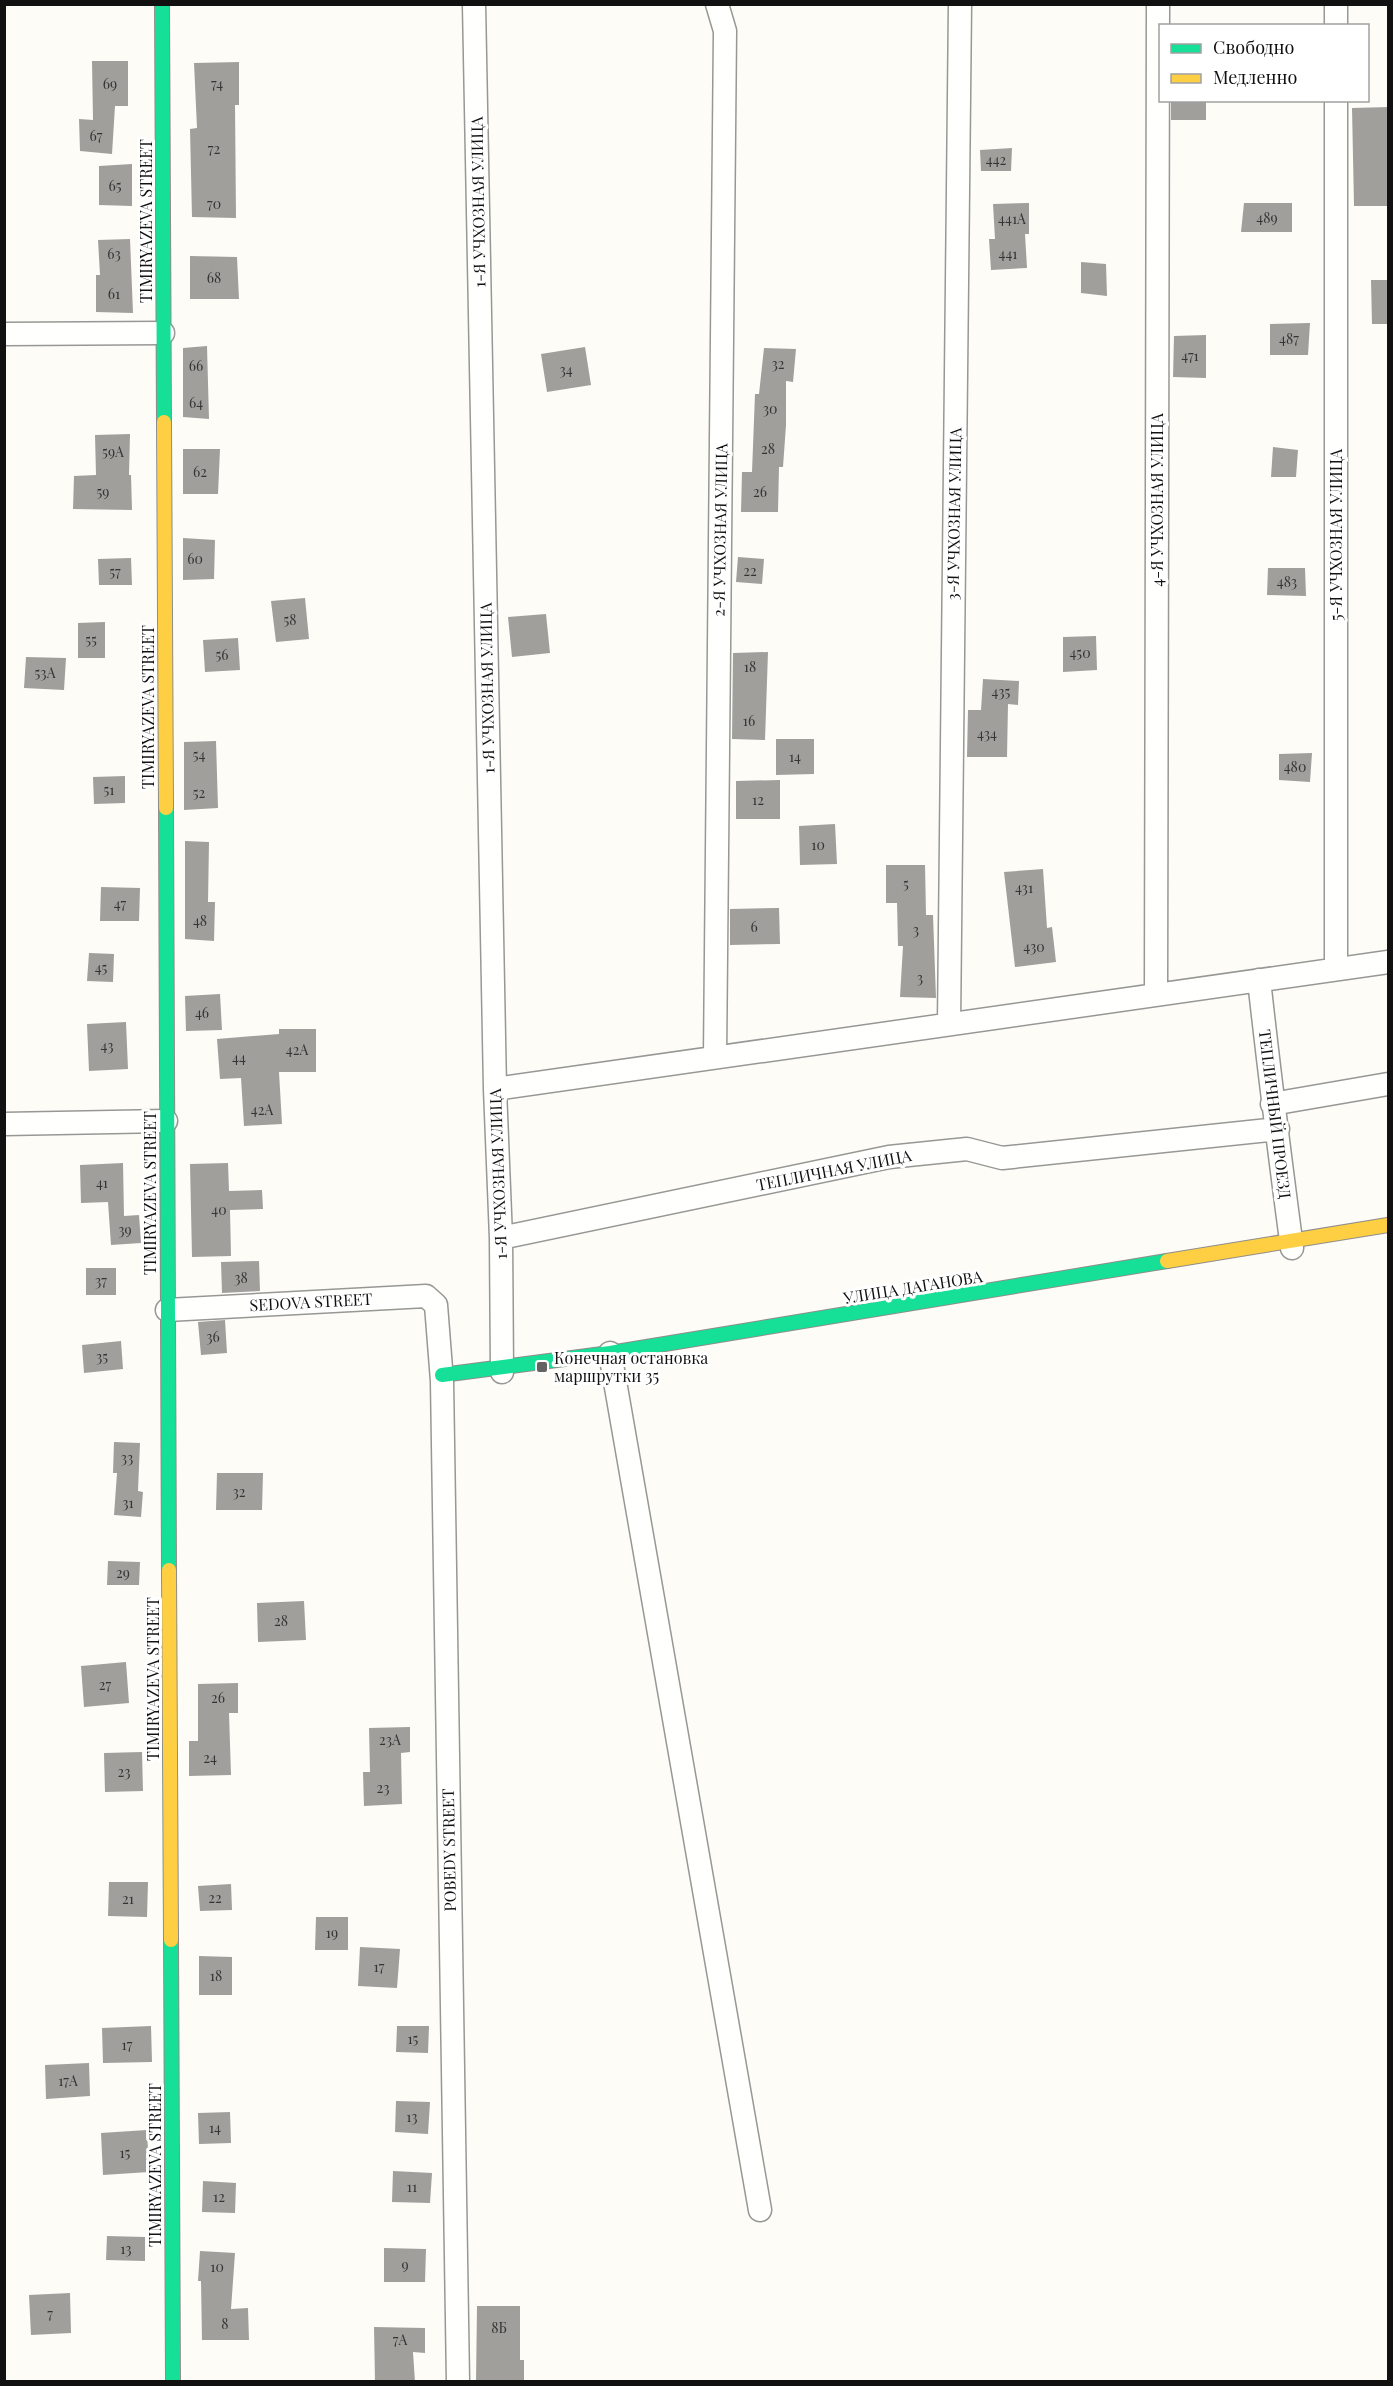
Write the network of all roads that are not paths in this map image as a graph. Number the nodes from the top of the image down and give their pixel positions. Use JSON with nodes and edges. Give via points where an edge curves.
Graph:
{"nodes":[{"id":1,"x":162,"y":4,"type":"edge"},
{"id":2,"x":474,"y":4,"type":"edge"},
{"id":3,"x":717,"y":4,"type":"edge"},
{"id":4,"x":960,"y":4,"type":"edge"},
{"id":5,"x":1158,"y":4,"type":"edge"},
{"id":6,"x":1335,"y":4,"type":"edge"},
{"id":7,"x":1335,"y":24,"type":"edge"},
{"id":8,"x":1336,"y":102,"type":"edge"},
{"id":9,"x":163,"y":333,"type":"junction"},
{"id":10,"x":4,"y":334,"type":"edge"},
{"id":11,"x":1389,"y":962,"type":"edge"},
{"id":12,"x":1336,"y":969,"type":"junction"},
{"id":13,"x":1259,"y":980,"type":"junction"},
{"id":14,"x":1156,"y":994,"type":"junction"},
{"id":15,"x":949,"y":1024,"type":"junction"},
{"id":16,"x":715,"y":1057,"type":"junction"},
{"id":17,"x":1389,"y":1084,"type":"edge"},
{"id":18,"x":495,"y":1089,"type":"junction"},
{"id":19,"x":1272,"y":1104,"type":"junction"},
{"id":20,"x":166,"y":1121,"type":"junction"},
{"id":21,"x":4,"y":1124,"type":"edge"},
{"id":22,"x":1278,"y":1129,"type":"junction"},
{"id":23,"x":1389,"y":1225,"type":"edge"},
{"id":24,"x":1389,"y":1231,"type":"edge"},
{"id":25,"x":501,"y":1238,"type":"junction"},
{"id":26,"x":1292,"y":1245,"type":"junction"},
{"id":27,"x":167,"y":1310,"type":"junction"},
{"id":28,"x":438,"y":1320,"type":"joint"},
{"id":29,"x":610,"y":1356,"type":"junction"},
{"id":30,"x":502,"y":1370,"type":"junction"},
{"id":31,"x":442,"y":1378,"type":"junction"},
{"id":32,"x":760,"y":2210,"type":"dead end"},
{"id":33,"x":173,"y":2382,"type":"edge"},
{"id":34,"x":458,"y":2382,"type":"edge"}],
"edges":[{"from":1,"to":9,"type":"street","name":"TIMIRYAZEVA STREET"},
{"from":2,"to":18,"type":"street","name":"1-Я УЧХОЗНАЯ УЛИЦА"},
{"from":3,"to":16,"type":"street","name":"2-Я УЧХОЗНАЯ УЛИЦА","via":[[725,30]]},
{"from":4,"to":15,"type":"street","name":"3-Я УЧХОЗНАЯ УЛИЦА"},
{"from":5,"to":14,"type":"street","name":"4-Я УЧХОЗНАЯ УЛИЦА"},
{"from":6,"to":7,"type":"street"},
{"from":8,"to":12,"type":"street","name":"5-Я УЧХОЗНАЯ УЛИЦА"},
{"from":9,"to":10,"type":"street"},
{"from":9,"to":20,"type":"street","name":"TIMIRYAZEVA STREET"},
{"from":11,"to":12,"type":"street"},
{"from":12,"to":13,"type":"street"},
{"from":13,"to":14,"type":"street"},
{"from":13,"to":19,"type":"street","name":"ТЕПЛИЧНЫЙ ПРОЕЗД"},
{"from":14,"to":15,"type":"street"},
{"from":15,"to":16,"type":"street"},
{"from":16,"to":18,"type":"street"},
{"from":17,"to":19,"type":"street"},
{"from":18,"to":25,"type":"street","name":"1-Я УЧХОЗНАЯ УЛИЦА"},
{"from":19,"to":22,"type":"street","name":"ТЕПЛИЧНЫЙ ПРОЕЗД"},
{"from":20,"to":21,"type":"street"},
{"from":20,"to":27,"type":"street","name":"TIMIRYAZEVA STREET"},
{"from":22,"to":25,"type":"street","name":"ТЕПЛИЧНАЯ УЛИЦА","via":[[1002,1158],[967,1149],[889,1157]]},
{"from":22,"to":26,"type":"street","name":"ТЕПЛИЧНЫЙ ПРОЕЗД"},
{"from":23,"to":26,"type":"street","name":"УЛИЦА ДАГАНОВА"},
{"from":24,"to":26,"type":"street","name":"УЛИЦА ДАГАНОВА"},
{"from":25,"to":30,"type":"street","name":"1-Я УЧХОЗНАЯ УЛИЦА"},
{"from":26,"to":29,"type":"street","name":"УЛИЦА ДАГАНОВА"},
{"from":27,"to":28,"type":"street","name":"SEDOVA STREET","via":[[426,1296],[436,1305]]},
{"from":27,"to":33,"type":"street","name":"TIMIRYAZEVA STREET"},
{"from":28,"to":31,"type":"street","name":"POBEDY STREET"},
{"from":29,"to":30,"type":"street","name":"УЛИЦА ДАГАНОВА"},
{"from":29,"to":32,"type":"street"},
{"from":30,"to":31,"type":"street","name":"УЛИЦА ДАГАНОВА"},
{"from":31,"to":34,"type":"street","name":"POBEDY STREET"}]}
